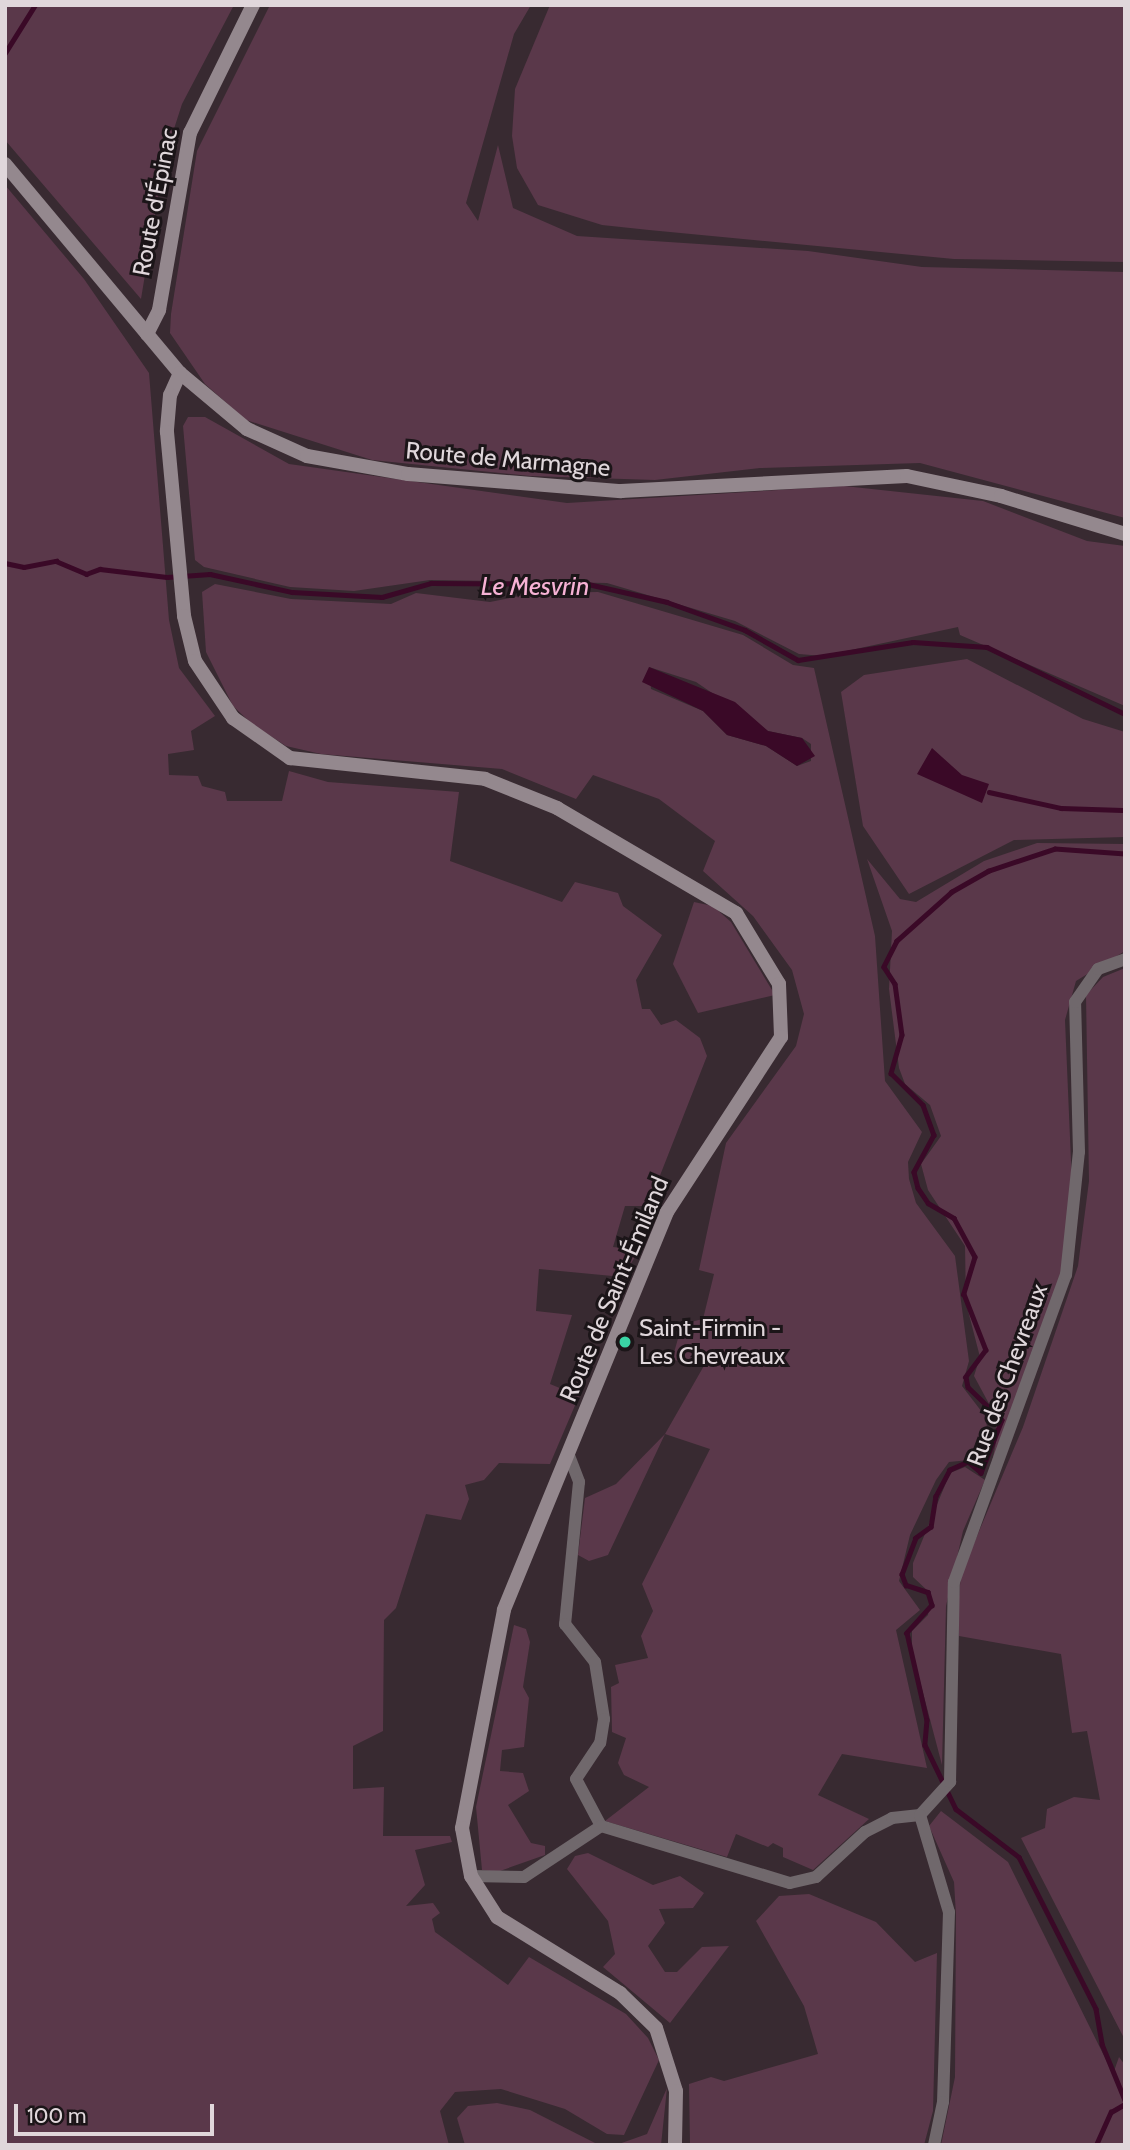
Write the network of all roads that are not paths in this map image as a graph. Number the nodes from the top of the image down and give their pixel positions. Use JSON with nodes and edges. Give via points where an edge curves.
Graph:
{"nodes":[{"id":1,"x":253,"y":5,"type":"edge"},
{"id":2,"x":5,"y":164,"type":"edge"},
{"id":3,"x":147,"y":334,"type":"junction"},
{"id":4,"x":180,"y":373,"type":"junction"},
{"id":5,"x":1125,"y":534,"type":"edge"},
{"id":6,"x":1125,"y":959,"type":"edge"},
{"id":7,"x":568,"y":1453,"type":"junction"},
{"id":8,"x":920,"y":1815,"type":"junction"},
{"id":9,"x":601,"y":1826,"type":"junction"},
{"id":10,"x":471,"y":1876,"type":"junction"},
{"id":11,"x":675,"y":2145,"type":"edge"},
{"id":12,"x":934,"y":2145,"type":"edge"}],
"edges":[{"from":1,"to":3,"type":"main road","name":"Route d'Épinac","via":[[190,133],[159,310]]},
{"from":2,"to":3,"type":"main road","name":"Route de Marmagne"},
{"from":3,"to":4,"type":"main road","name":"Route de Marmagne"},
{"from":4,"to":5,"type":"main road","name":"Route de Marmagne","via":[[247,429],[307,456],[348,465],[621,491],[906,476],[1001,496]]},
{"from":4,"to":7,"type":"main road","name":"Route de Saint-Émiland","via":[[170,395],[167,432],[184,616],[205,680],[233,718],[267,746],[314,764],[474,777],[513,788],[715,896],[752,931],[768,956],[783,1004],[781,1037],[667,1212]]},
{"from":6,"to":8,"type":"street","name":"Rue des Chevreaux","via":[[1098,969],[1075,1002],[1079,1152],[1066,1275],[954,1582],[955,1742],[948,1787],[939,1801]]},
{"from":7,"to":9,"type":"street","via":[[579,1482],[565,1624],[595,1662],[604,1719],[600,1743],[576,1779]]},
{"from":7,"to":10,"type":"main road","name":"Route de Saint-Émiland","via":[[504,1609],[462,1828]]},
{"from":8,"to":9,"type":"street","via":[[892,1818],[864,1832],[816,1877],[790,1883]]},
{"from":8,"to":12,"type":"street","via":[[949,1912],[943,2102]]},
{"from":9,"to":10,"type":"street","via":[[524,1877]]},
{"from":10,"to":11,"type":"main road","name":"Route de Saint-Émiland","via":[[478,1893],[516,1933],[620,1993],[656,2028],[677,2091]]}]}
